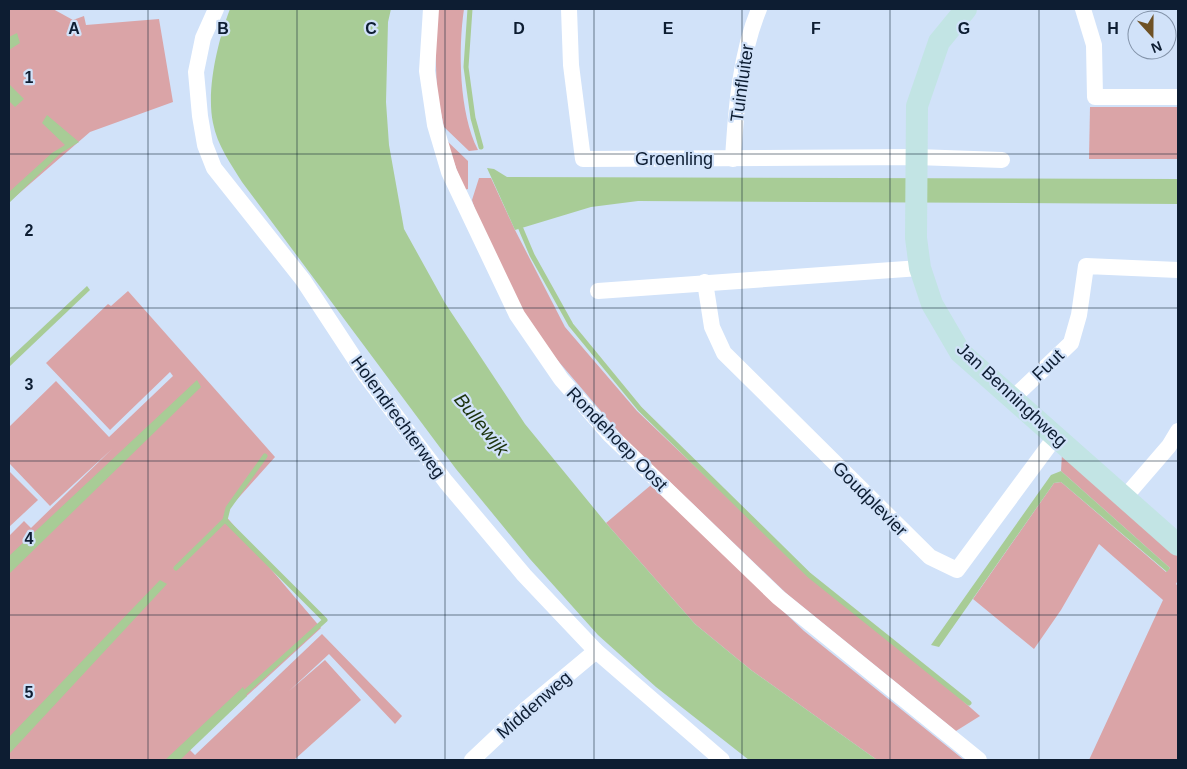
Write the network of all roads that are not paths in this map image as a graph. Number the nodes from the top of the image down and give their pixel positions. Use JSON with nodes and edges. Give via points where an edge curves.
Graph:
{"nodes":[{"id":1,"x":216,"y":9,"type":"edge"},
{"id":2,"x":430,"y":9,"type":"edge"},
{"id":3,"x":569,"y":9,"type":"edge"},
{"id":4,"x":759,"y":9,"type":"edge"},
{"id":5,"x":966,"y":9,"type":"edge"},
{"id":6,"x":1083,"y":9,"type":"edge"},
{"id":7,"x":1178,"y":97,"type":"edge"},
{"id":8,"x":734,"y":159,"type":"junction"},
{"id":9,"x":1002,"y":160,"type":"dead end"},
{"id":10,"x":916,"y":163,"type":"junction"},
{"id":11,"x":920,"y":268,"type":"junction"},
{"id":12,"x":1178,"y":270,"type":"edge"},
{"id":13,"x":704,"y":282,"type":"junction"},
{"id":14,"x":598,"y":291,"type":"dead end"},
{"id":15,"x":1012,"y":399,"type":"junction"},
{"id":16,"x":1178,"y":431,"type":"edge"},
{"id":17,"x":1056,"y":436,"type":"junction"},
{"id":18,"x":1125,"y":497,"type":"junction"},
{"id":19,"x":1178,"y":545,"type":"edge"},
{"id":20,"x":596,"y":651,"type":"junction"},
{"id":21,"x":472,"y":760,"type":"edge"},
{"id":22,"x":722,"y":760,"type":"edge"},
{"id":23,"x":978,"y":760,"type":"edge"}],
"edges":[{"from":1,"to":20,"type":"street","name":"Holendrechterweg","via":[[203,38],[196,72],[203,135],[214,168],[303,280],[366,376],[446,482],[524,575]]},
{"from":2,"to":23,"type":"street","name":"Rondehoep Oost","via":[[427,72],[436,125],[449,172],[517,315],[560,379],[609,434],[778,597]]},
{"from":3,"to":8,"type":"street","name":"Groenling","via":[[571,65],[583,159]]},
{"from":4,"to":8,"type":"street","name":"Tuinfluiter","via":[[750,32],[736,114]]},
{"from":5,"to":10,"type":"street","name":"Jan Benninghweg","via":[[939,42],[927,74],[917,106]]},
{"from":6,"to":7,"type":"street","via":[[1094,45],[1095,98]]},
{"from":8,"to":10,"type":"street","name":"Groenling"},
{"from":9,"to":10,"type":"street","name":"Groenling"},
{"from":10,"to":11,"type":"street","name":"Jan Benninghweg","via":[[915,210]]},
{"from":11,"to":13,"type":"street"},
{"from":11,"to":15,"type":"street","name":"Jan Benninghweg","via":[[932,304],[960,352]]},
{"from":12,"to":15,"type":"street","name":"Fuut","via":[[1086,266],[1071,343]]},
{"from":13,"to":14,"type":"street"},
{"from":13,"to":17,"type":"street","name":"Goudplevier","via":[[712,327],[724,353],[930,558],[957,570]]},
{"from":15,"to":17,"type":"street","name":"Jan Benninghweg"},
{"from":16,"to":18,"type":"street"},
{"from":17,"to":18,"type":"street","name":"Jan Benninghweg"},
{"from":18,"to":19,"type":"street","name":"Jan Benninghweg"},
{"from":20,"to":21,"type":"street","name":"Middenweg"},
{"from":20,"to":22,"type":"street","name":"Holendrechterweg"}]}
